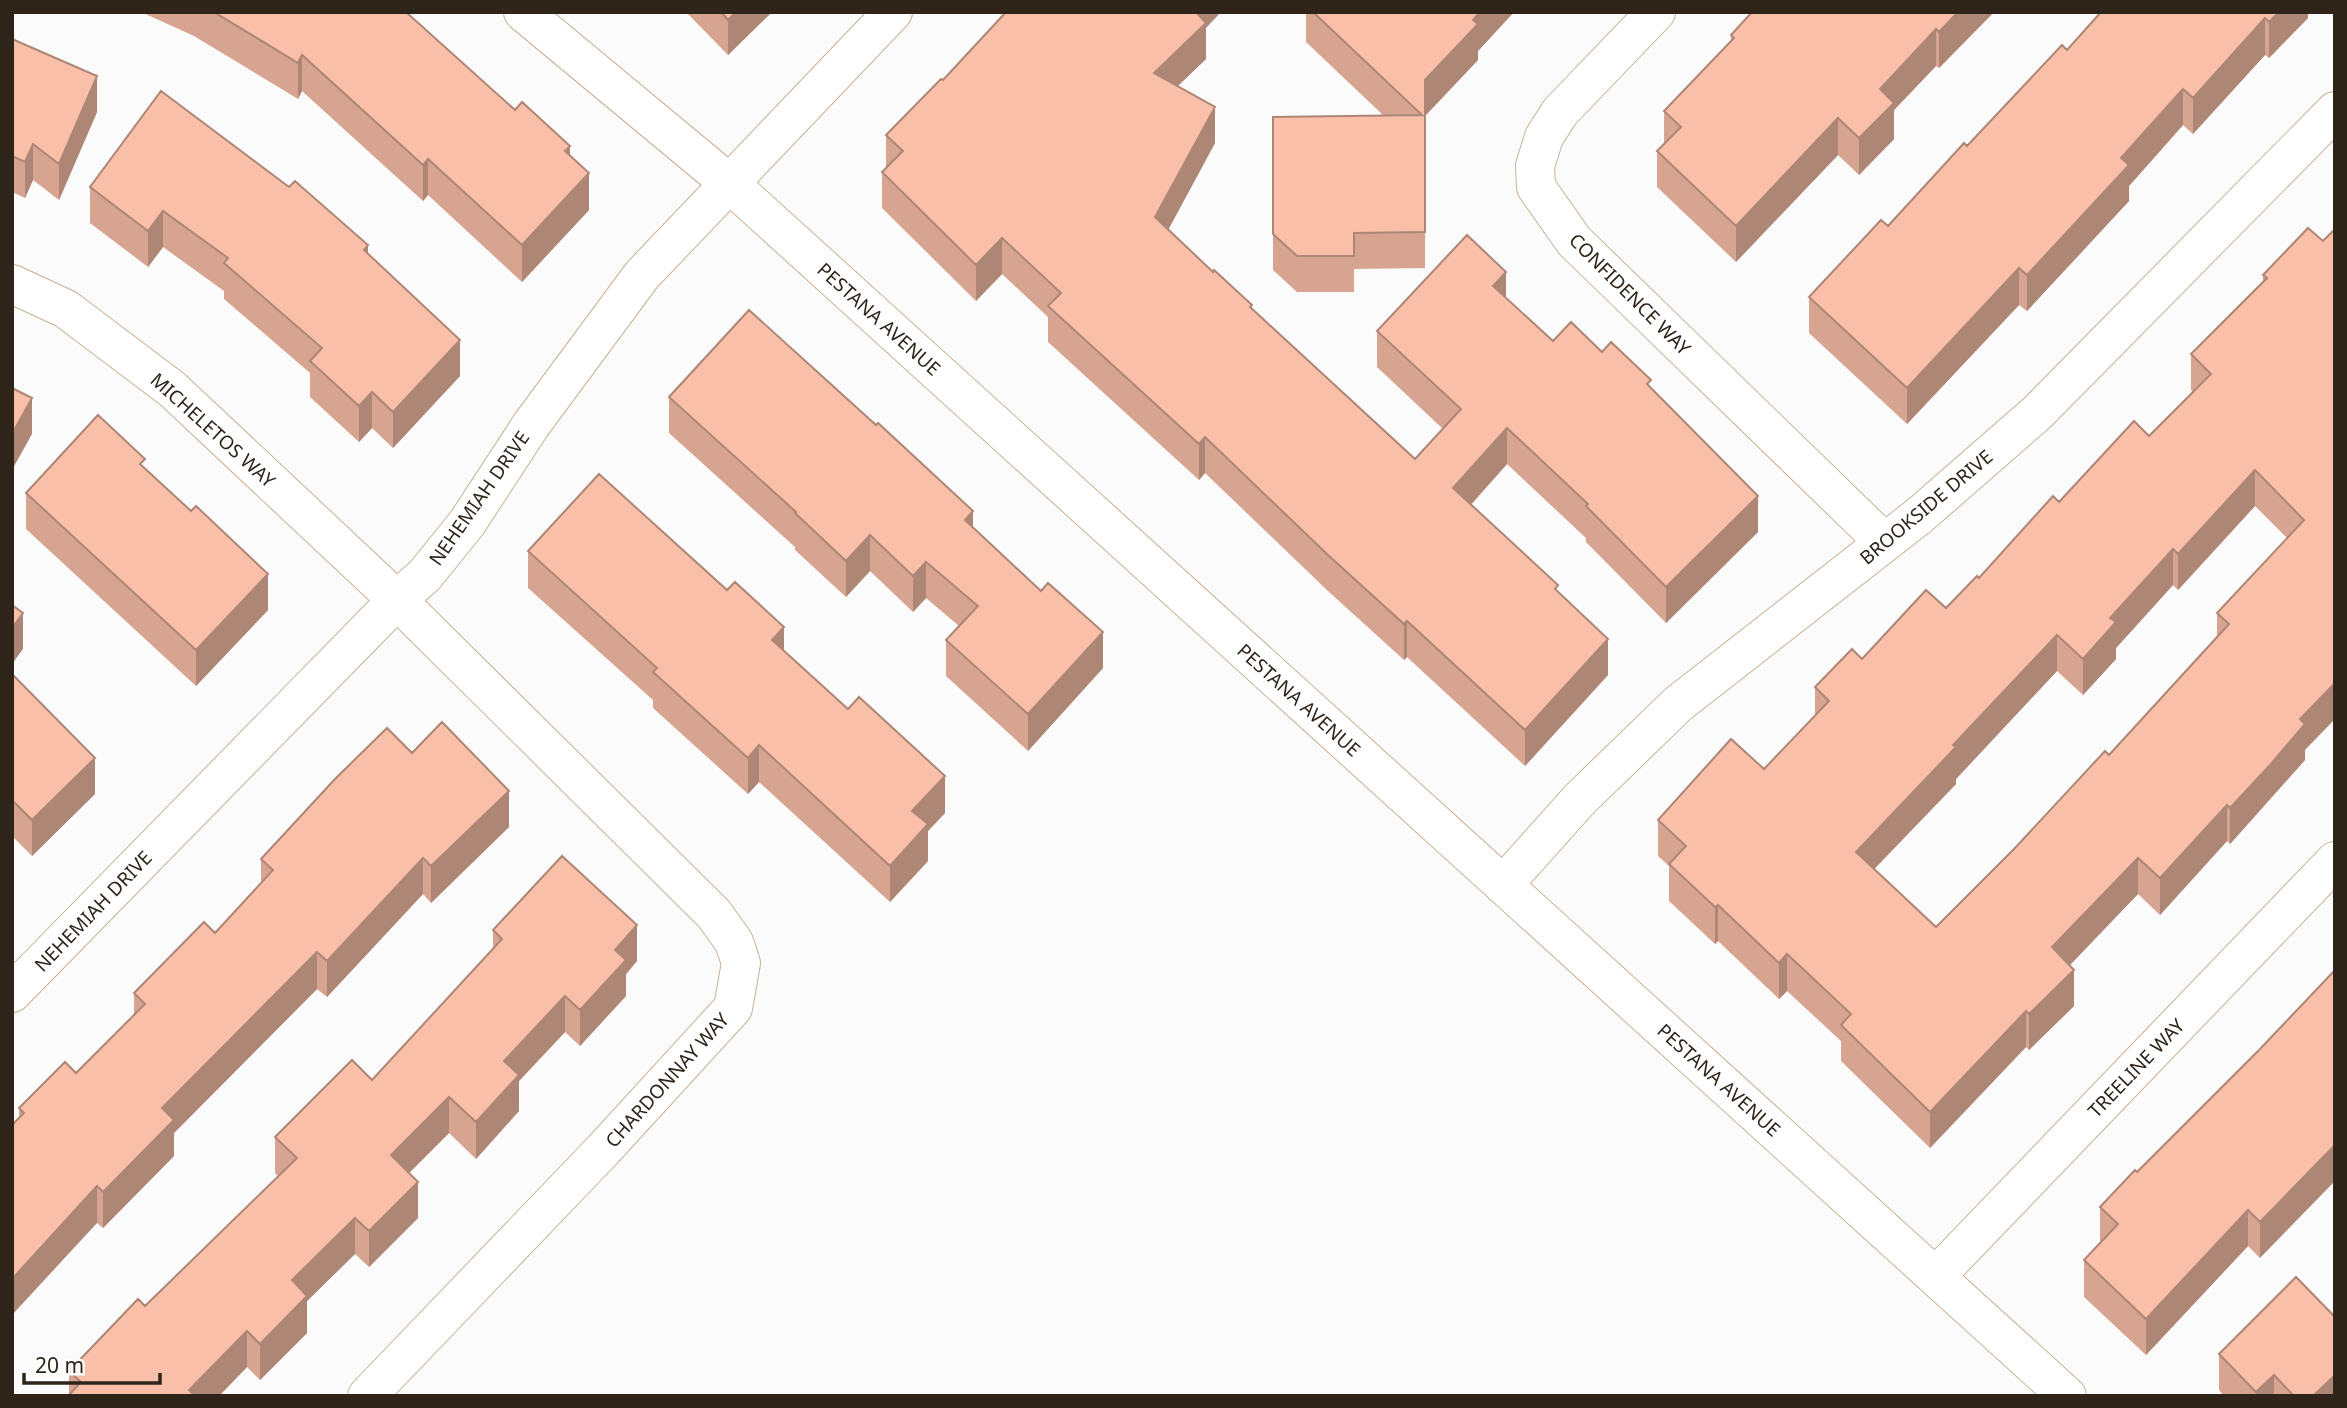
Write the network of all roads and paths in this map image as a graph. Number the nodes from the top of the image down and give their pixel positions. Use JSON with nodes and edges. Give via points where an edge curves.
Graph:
{"nodes":[{"id":1,"x":523,"y":12,"type":"edge"},
{"id":2,"x":893,"y":12,"type":"edge"},
{"id":3,"x":1653,"y":15,"type":"edge"},
{"id":4,"x":2335,"y":111,"type":"edge"},
{"id":5,"x":729,"y":183,"type":"junction"},
{"id":6,"x":12,"y":284,"type":"edge"},
{"id":7,"x":1884,"y":542,"type":"junction"},
{"id":8,"x":397,"y":600,"type":"junction"},
{"id":9,"x":2335,"y":861,"type":"edge"},
{"id":10,"x":1503,"y":885,"type":"junction"},
{"id":11,"x":12,"y":993,"type":"edge"},
{"id":12,"x":1937,"y":1275,"type":"junction"},
{"id":13,"x":366,"y":1396,"type":"edge"},
{"id":14,"x":2067,"y":1396,"type":"edge"}],
"edges":[{"from":1,"to":5,"type":"street","name":"PESTANA AVENUE"},
{"from":2,"to":5,"type":"street","name":"NEHEMIAH DRIVE"},
{"from":3,"to":7,"type":"street","name":"CONFIDENCE WAY","via":[[1560,113],[1541,146],[1535,166],[1536,187],[1574,241]]},
{"from":4,"to":7,"type":"street","name":"BROOKSIDE DRIVE","via":[[2038,412]]},
{"from":5,"to":8,"type":"street","name":"NEHEMIAH DRIVE","via":[[642,275],[531,425],[467,523],[425,575]]},
{"from":5,"to":10,"type":"street","name":"PESTANA AVENUE"},
{"from":6,"to":8,"type":"street","name":"MICHELETOS WAY","via":[[66,309],[172,389]]},
{"from":7,"to":10,"type":"street","name":"BROOKSIDE DRIVE","via":[[1678,704],[1580,799]]},
{"from":8,"to":11,"type":"street","name":"NEHEMIAH DRIVE"},
{"from":8,"to":13,"type":"street","name":"CHARDONNAY WAY","via":[[714,914],[734,942],[741,963],[733,1008]]},
{"from":9,"to":12,"type":"street","name":"TREELINE WAY"},
{"from":10,"to":12,"type":"street","name":"PESTANA AVENUE"},
{"from":12,"to":14,"type":"street","name":"PESTANA AVENUE"}]}
